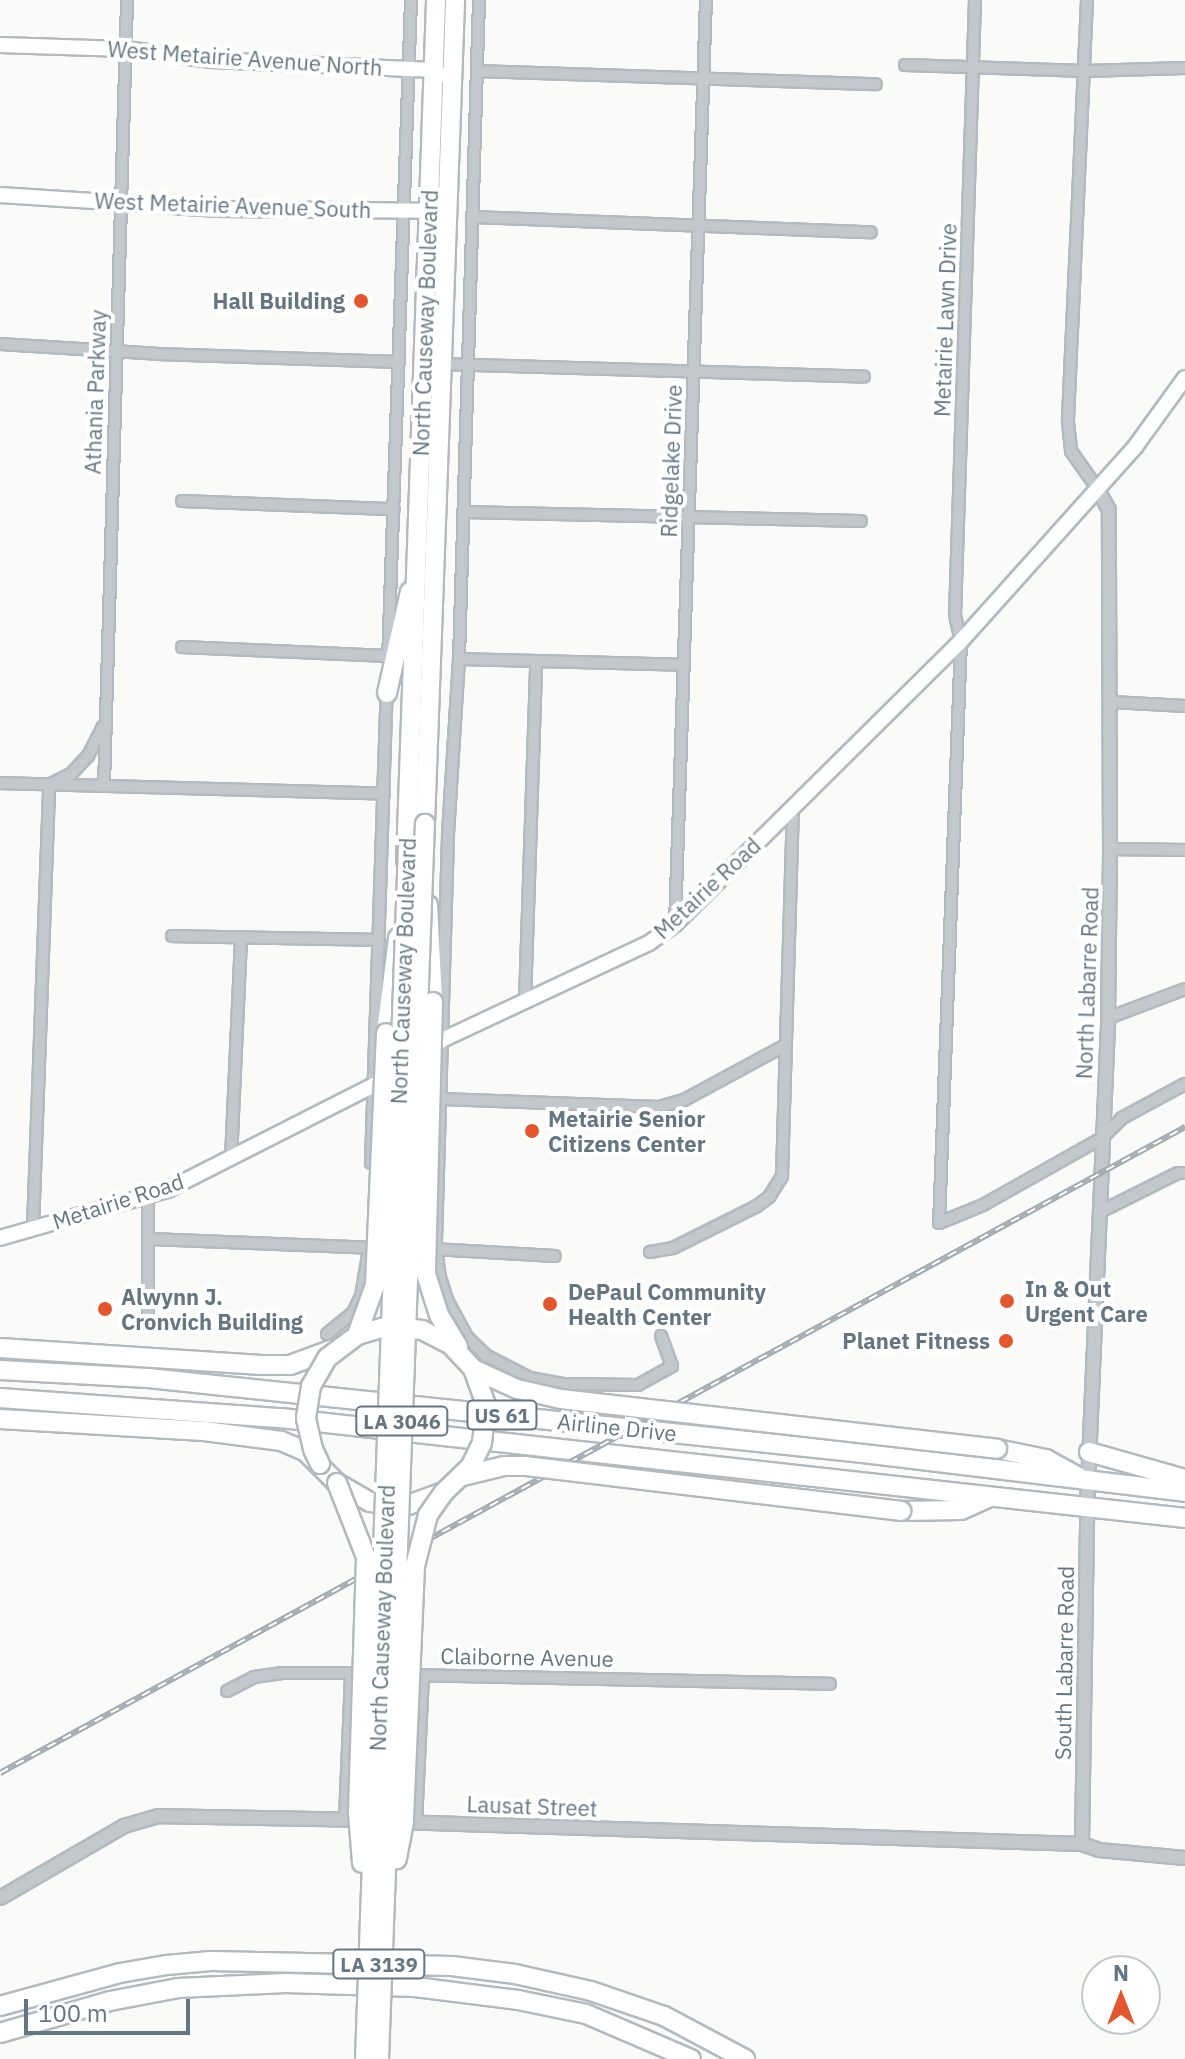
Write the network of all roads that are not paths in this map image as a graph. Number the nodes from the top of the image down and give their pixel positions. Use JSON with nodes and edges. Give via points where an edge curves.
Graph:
{"nodes":[{"id":1,"x":127,"y":0,"type":"edge"},
{"id":2,"x":411,"y":0,"type":"edge"},
{"id":3,"x":436,"y":0,"type":"edge"},
{"id":4,"x":455,"y":0,"type":"edge"},
{"id":5,"x":479,"y":0,"type":"edge"},
{"id":6,"x":706,"y":0,"type":"edge"},
{"id":7,"x":975,"y":0,"type":"edge"},
{"id":8,"x":1087,"y":0,"type":"edge"},
{"id":9,"x":0,"y":45,"type":"edge"},
{"id":10,"x":125,"y":49,"type":"junction"},
{"id":11,"x":905,"y":65,"type":"dead end"},
{"id":12,"x":1185,"y":68,"type":"edge"},
{"id":13,"x":409,"y":69,"type":"junction"},
{"id":14,"x":973,"y":69,"type":"junction"},
{"id":15,"x":434,"y":70,"type":"junction"},
{"id":16,"x":477,"y":71,"type":"junction"},
{"id":17,"x":1085,"y":71,"type":"junction"},
{"id":18,"x":704,"y":78,"type":"junction"},
{"id":19,"x":876,"y":84,"type":"dead end"},
{"id":20,"x":451,"y":122,"type":"junction"},
{"id":21,"x":449,"y":182,"type":"junction"},
{"id":22,"x":0,"y":195,"type":"edge"},
{"id":23,"x":121,"y":203,"type":"junction"},
{"id":24,"x":403,"y":210,"type":"junction"},
{"id":25,"x":429,"y":211,"type":"junction"},
{"id":26,"x":472,"y":217,"type":"junction"},
{"id":27,"x":699,"y":225,"type":"junction"},
{"id":28,"x":871,"y":232,"type":"dead end"},
{"id":29,"x":0,"y":344,"type":"edge"},
{"id":30,"x":116,"y":350,"type":"junction"},
{"id":31,"x":399,"y":362,"type":"junction"},
{"id":32,"x":433,"y":364,"type":"junction"},
{"id":33,"x":467,"y":364,"type":"junction"},
{"id":34,"x":695,"y":371,"type":"junction"},
{"id":35,"x":864,"y":377,"type":"dead end"},
{"id":36,"x":1185,"y":378,"type":"edge"},
{"id":37,"x":1097,"y":488,"type":"junction"},
{"id":38,"x":182,"y":501,"type":"dead end"},
{"id":39,"x":394,"y":509,"type":"junction"},
{"id":40,"x":463,"y":512,"type":"junction"},
{"id":41,"x":690,"y":517,"type":"junction"},
{"id":42,"x":861,"y":521,"type":"dead end"},
{"id":43,"x":416,"y":574,"type":"junction"},
{"id":44,"x":961,"y":641,"type":"junction"},
{"id":45,"x":182,"y":647,"type":"dead end"},
{"id":46,"x":388,"y":656,"type":"junction"},
{"id":47,"x":459,"y":659,"type":"junction"},
{"id":48,"x":536,"y":661,"type":"junction"},
{"id":49,"x":682,"y":665,"type":"junction"},
{"id":50,"x":387,"y":693,"type":"junction"},
{"id":51,"x":1112,"y":702,"type":"junction"},
{"id":52,"x":1185,"y":706,"type":"edge"},
{"id":53,"x":104,"y":725,"type":"junction"},
{"id":54,"x":0,"y":783,"type":"edge"},
{"id":55,"x":49,"y":785,"type":"junction"},
{"id":56,"x":104,"y":785,"type":"junction"},
{"id":57,"x":384,"y":794,"type":"junction"},
{"id":58,"x":793,"y":805,"type":"junction"},
{"id":59,"x":417,"y":823,"type":"junction"},
{"id":60,"x":416,"y":848,"type":"junction"},
{"id":61,"x":1110,"y":849,"type":"junction"},
{"id":62,"x":1185,"y":850,"type":"edge"},
{"id":63,"x":675,"y":924,"type":"junction"},
{"id":64,"x":172,"y":936,"type":"dead end"},
{"id":65,"x":241,"y":938,"type":"junction"},
{"id":66,"x":379,"y":940,"type":"junction"},
{"id":67,"x":1185,"y":989,"type":"edge"},
{"id":68,"x":525,"y":1001,"type":"junction"},
{"id":69,"x":1108,"y":1018,"type":"junction"},
{"id":70,"x":444,"y":1039,"type":"junction"},
{"id":71,"x":784,"y":1046,"type":"junction"},
{"id":72,"x":1185,"y":1084,"type":"edge"},
{"id":73,"x":374,"y":1088,"type":"junction"},
{"id":74,"x":442,"y":1099,"type":"junction"},
{"id":75,"x":1102,"y":1138,"type":"junction"},
{"id":76,"x":231,"y":1159,"type":"junction"},
{"id":77,"x":1185,"y":1173,"type":"edge"},
{"id":78,"x":148,"y":1196,"type":"junction"},
{"id":79,"x":1100,"y":1212,"type":"junction"},
{"id":80,"x":33,"y":1228,"type":"junction"},
{"id":81,"x":0,"y":1238,"type":"edge"},
{"id":82,"x":150,"y":1239,"type":"junction"},
{"id":83,"x":368,"y":1248,"type":"junction"},
{"id":84,"x":436,"y":1249,"type":"junction"},
{"id":85,"x":650,"y":1252,"type":"dead end"},
{"id":86,"x":555,"y":1256,"type":"dead end"},
{"id":87,"x":148,"y":1323,"type":"dead end"},
{"id":88,"x":357,"y":1335,"type":"junction"},
{"id":89,"x":661,"y":1336,"type":"dead end"},
{"id":90,"x":333,"y":1340,"type":"junction"},
{"id":91,"x":2,"y":1348,"type":"edge"},
{"id":92,"x":468,"y":1362,"type":"junction"},
{"id":93,"x":0,"y":1370,"type":"edge"},
{"id":94,"x":0,"y":1398,"type":"edge"},
{"id":95,"x":0,"y":1419,"type":"edge"},
{"id":96,"x":1089,"y":1452,"type":"junction"},
{"id":97,"x":320,"y":1464,"type":"junction"},
{"id":98,"x":463,"y":1476,"type":"junction"},
{"id":99,"x":1185,"y":1479,"type":"edge"},
{"id":100,"x":1088,"y":1482,"type":"junction"},
{"id":101,"x":337,"y":1483,"type":"junction"},
{"id":102,"x":444,"y":1492,"type":"junction"},
{"id":103,"x":1185,"y":1492,"type":"edge"},
{"id":104,"x":990,"y":1497,"type":"junction"},
{"id":105,"x":1087,"y":1507,"type":"junction"},
{"id":106,"x":1185,"y":1518,"type":"edge"},
{"id":107,"x":351,"y":1673,"type":"junction"},
{"id":108,"x":423,"y":1675,"type":"junction"},
{"id":109,"x":830,"y":1684,"type":"dead end"},
{"id":110,"x":227,"y":1691,"type":"dead end"},
{"id":111,"x":345,"y":1819,"type":"junction"},
{"id":112,"x":416,"y":1823,"type":"junction"},
{"id":113,"x":1082,"y":1844,"type":"junction"},
{"id":114,"x":1185,"y":1858,"type":"edge"},
{"id":115,"x":0,"y":1898,"type":"edge"},
{"id":116,"x":376,"y":1947,"type":"junction"},
{"id":117,"x":0,"y":2006,"type":"edge"},
{"id":118,"x":0,"y":2033,"type":"edge"},
{"id":119,"x":365,"y":2059,"type":"edge"},
{"id":120,"x":379,"y":2059,"type":"edge"},
{"id":121,"x":691,"y":2059,"type":"edge"},
{"id":122,"x":745,"y":2059,"type":"edge"}],
"edges":[{"from":1,"to":10,"type":"street","name":"Athania Parkway"},
{"from":2,"to":13,"type":"street","name":"North Causeway Boulevard"},
{"from":3,"to":15,"type":"highway","name":"North Causeway Boulevard"},
{"from":4,"to":20,"type":"highway","name":"North Causeway Boulevard"},
{"from":5,"to":16,"type":"street","name":"North Causeway Boulevard"},
{"from":6,"to":18,"type":"street","name":"Ridgelake Drive"},
{"from":7,"to":14,"type":"street","name":"Metairie Lawn Drive"},
{"from":8,"to":17,"type":"street"},
{"from":9,"to":10,"type":"main road","name":"West Metairie Avenue North"},
{"from":10,"to":13,"type":"main road","name":"West Metairie Avenue North","via":[[211,60]]},
{"from":10,"to":23,"type":"street","name":"Athania Parkway"},
{"from":11,"to":14,"type":"street"},
{"from":12,"to":17,"type":"street"},
{"from":13,"to":15,"type":"main road","name":"West Metairie Avenue North"},
{"from":13,"to":24,"type":"street","name":"North Causeway Boulevard"},
{"from":14,"to":17,"type":"street"},
{"from":14,"to":44,"type":"street","name":"Metairie Lawn Drive","via":[[955,615]]},
{"from":15,"to":20,"type":"main road","via":[[447,90]]},
{"from":15,"to":25,"type":"highway","name":"North Causeway Boulevard"},
{"from":16,"to":18,"type":"street"},
{"from":16,"to":26,"type":"street","name":"North Causeway Boulevard"},
{"from":17,"to":37,"type":"street","via":[[1068,422],[1071,451]]},
{"from":18,"to":19,"type":"street"},
{"from":18,"to":27,"type":"street","name":"Ridgelake Drive"},
{"from":20,"to":21,"type":"highway","name":"North Causeway Boulevard"},
{"from":21,"to":25,"type":"main road","via":[[445,198]]},
{"from":21,"to":32,"type":"highway","name":"North Causeway Boulevard"},
{"from":22,"to":23,"type":"main road","name":"West Metairie Avenue South"},
{"from":23,"to":24,"type":"main road","name":"West Metairie Avenue South"},
{"from":23,"to":30,"type":"street","name":"Athania Parkway"},
{"from":24,"to":25,"type":"main road","name":"West Metairie Avenue South"},
{"from":24,"to":31,"type":"street","name":"North Causeway Boulevard"},
{"from":25,"to":32,"type":"highway","name":"North Causeway Boulevard"},
{"from":26,"to":27,"type":"street"},
{"from":26,"to":33,"type":"street","name":"North Causeway Boulevard"},
{"from":27,"to":28,"type":"street"},
{"from":27,"to":34,"type":"street","name":"Ridgelake Drive"},
{"from":29,"to":30,"type":"street"},
{"from":30,"to":31,"type":"street"},
{"from":30,"to":53,"type":"street","name":"Athania Parkway"},
{"from":31,"to":39,"type":"street","name":"North Causeway Boulevard"},
{"from":32,"to":33,"type":"street"},
{"from":32,"to":43,"type":"highway","name":"North Causeway Boulevard"},
{"from":32,"to":59,"type":"highway","name":"North Causeway Boulevard"},
{"from":33,"to":34,"type":"street"},
{"from":33,"to":40,"type":"street","name":"North Causeway Boulevard"},
{"from":34,"to":35,"type":"street"},
{"from":34,"to":41,"type":"street","name":"Ridgelake Drive"},
{"from":36,"to":37,"type":"main road","name":"Metairie Road","via":[[1135,447]]},
{"from":37,"to":44,"type":"main road","name":"Metairie Road"},
{"from":37,"to":51,"type":"street","name":"North Labarre Road","via":[[1109,510]]},
{"from":38,"to":39,"type":"street"},
{"from":39,"to":46,"type":"street","name":"North Causeway Boulevard"},
{"from":40,"to":41,"type":"street"},
{"from":40,"to":47,"type":"street","name":"North Causeway Boulevard"},
{"from":41,"to":42,"type":"street"},
{"from":41,"to":49,"type":"street","name":"Ridgelake Drive"},
{"from":43,"to":50,"type":"highway"},
{"from":43,"to":59,"type":"highway","name":"North Causeway Boulevard"},
{"from":44,"to":58,"type":"main road","name":"Metairie Road"},
{"from":44,"to":75,"type":"street","name":"Metairie Lawn Drive","via":[[939,1223],[983,1205]]},
{"from":45,"to":46,"type":"street"},
{"from":46,"to":50,"type":"street","name":"North Causeway Boulevard"},
{"from":47,"to":48,"type":"street"},
{"from":47,"to":70,"type":"street","name":"North Causeway Boulevard","via":[[448,836]]},
{"from":48,"to":49,"type":"street"},
{"from":48,"to":68,"type":"street"},
{"from":49,"to":63,"type":"street","name":"Ridgelake Drive"},
{"from":50,"to":57,"type":"street","name":"North Causeway Boulevard"},
{"from":51,"to":52,"type":"street"},
{"from":51,"to":61,"type":"street","name":"North Labarre Road"},
{"from":53,"to":55,"type":"street","via":[[88,756],[71,774]]},
{"from":53,"to":56,"type":"street","name":"Athania Parkway"},
{"from":54,"to":55,"type":"street"},
{"from":55,"to":56,"type":"street"},
{"from":55,"to":80,"type":"street"},
{"from":56,"to":57,"type":"street"},
{"from":57,"to":66,"type":"street","name":"North Causeway Boulevard"},
{"from":58,"to":63,"type":"main road","name":"Metairie Road"},
{"from":58,"to":71,"type":"street"},
{"from":59,"to":60,"type":"highway","name":"North Causeway Boulevard"},
{"from":60,"to":88,"type":"highway","bridge":true,"via":[[386,1033],[375,1285]]},
{"from":60,"to":92,"type":"highway","bridge":true,"via":[[433,1002],[426,1274],[439,1315]]},
{"from":60,"to":116,"type":"highway","name":"North Causeway Boulevard","bridge":true},
{"from":60,"to":116,"type":"highway","name":"North Causeway Boulevard","number":"LA 3046","bridge":true,"via":[[397,1650]]},
{"from":61,"to":62,"type":"street"},
{"from":61,"to":69,"type":"street","name":"North Labarre Road"},
{"from":63,"to":68,"type":"main road","name":"Metairie Road","via":[[649,943]]},
{"from":64,"to":65,"type":"street"},
{"from":65,"to":66,"type":"street"},
{"from":65,"to":76,"type":"street"},
{"from":66,"to":73,"type":"street","name":"North Causeway Boulevard"},
{"from":67,"to":69,"type":"street"},
{"from":68,"to":70,"type":"main road","name":"Metairie Road"},
{"from":69,"to":75,"type":"street","name":"North Labarre Road"},
{"from":70,"to":73,"type":"main road","name":"Metairie Road"},
{"from":70,"to":74,"type":"street","name":"North Causeway Boulevard"},
{"from":71,"to":74,"type":"street","via":[[684,1100],[659,1107]]},
{"from":71,"to":85,"type":"street","via":[[782,1176],[769,1197],[673,1248]]},
{"from":72,"to":75,"type":"street","via":[[1122,1118]]},
{"from":73,"to":76,"type":"main road","name":"Metairie Road"},
{"from":73,"to":83,"type":"street","name":"North Causeway Boulevard"},
{"from":74,"to":84,"type":"street","name":"North Causeway Boulevard"},
{"from":75,"to":79,"type":"street","name":"North Labarre Road"},
{"from":76,"to":78,"type":"main road","name":"Metairie Road"},
{"from":77,"to":79,"type":"street"},
{"from":78,"to":80,"type":"main road","name":"Metairie Road"},
{"from":78,"to":82,"type":"street"},
{"from":79,"to":96,"type":"street","name":"North Labarre Road"},
{"from":80,"to":81,"type":"main road","name":"Metairie Road"},
{"from":82,"to":83,"type":"street"},
{"from":82,"to":87,"type":"street"},
{"from":83,"to":84,"type":"street"},
{"from":83,"to":90,"type":"street","name":"North Causeway Boulevard","via":[[361,1296]]},
{"from":84,"to":86,"type":"street"},
{"from":84,"to":89,"type":"street","name":"North Causeway Boulevard","via":[[447,1300],[467,1337],[487,1356],[530,1378],[638,1385],[672,1366]]},
{"from":88,"to":90,"type":"highway","bridge":true},
{"from":88,"to":92,"type":"highway","bridge":true,"via":[[405,1326],[437,1336]]},
{"from":90,"to":91,"type":"highway","via":[[290,1365]]},
{"from":90,"to":97,"type":"highway","bridge":true,"via":[[307,1402],[308,1434]]},
{"from":92,"to":98,"type":"highway","bridge":true,"via":[[484,1392],[487,1418],[478,1455]]},
{"from":92,"to":100,"type":"highway","bridge":true,"via":[[517,1389],[561,1399],[997,1449],[1046,1459]]},
{"from":93,"to":100,"type":"highway","name":"Airline Drive","number":"US 61","via":[[164,1380]]},
{"from":94,"to":104,"type":"highway","name":"Airline Drive","number":"US 61","via":[[310,1421]]},
{"from":95,"to":97,"type":"highway","via":[[281,1441]]},
{"from":96,"to":99,"type":"highway"},
{"from":96,"to":100,"type":"street","name":"North Labarre Road"},
{"from":97,"to":101,"type":"highway"},
{"from":98,"to":102,"type":"highway","bridge":true},
{"from":98,"to":104,"type":"highway","bridge":true,"via":[[525,1466],[901,1511],[961,1510]]},
{"from":100,"to":103,"type":"highway","name":"Airline Drive","number":"US 61"},
{"from":100,"to":105,"type":"street","name":"South Labarre Road"},
{"from":101,"to":102,"type":"highway","bridge":true,"via":[[370,1502],[389,1505],[418,1503]]},
{"from":101,"to":116,"type":"highway","bridge":true,"via":[[366,1557],[358,1813]]},
{"from":102,"to":116,"type":"highway","bridge":true,"via":[[422,1531],[415,1566],[404,1822]]},
{"from":104,"to":105,"type":"highway","name":"Airline Drive","number":"US 61"},
{"from":105,"to":106,"type":"highway","name":"Airline Drive","number":"US 61"},
{"from":105,"to":113,"type":"street","name":"South Labarre Road"},
{"from":107,"to":108,"type":"street","name":"Claiborne Avenue"},
{"from":107,"to":110,"type":"street","name":"Claiborne Avenue","via":[[281,1673],[254,1677]]},
{"from":107,"to":111,"type":"street"},
{"from":108,"to":109,"type":"street","name":"Claiborne Avenue"},
{"from":108,"to":112,"type":"street"},
{"from":111,"to":112,"type":"street","name":"Lausat Street"},
{"from":111,"to":115,"type":"street","name":"Lausat Street","via":[[158,1816],[124,1826]]},
{"from":112,"to":113,"type":"street","name":"Lausat Street"},
{"from":113,"to":114,"type":"street","name":"Lausat Street"},
{"from":116,"to":119,"type":"highway","number":"LA 3046","bridge":true},
{"from":116,"to":120,"type":"highway","number":"LA 3046","bridge":true},
{"from":117,"to":122,"type":"highway","number":"LA 3139","via":[[79,1983],[211,1961],[452,1966],[591,1991],[664,2016]]},
{"from":118,"to":121,"type":"highway","number":"LA 3139","via":[[110,2001],[178,1988],[286,1983],[415,1987],[586,2014]]}]}
